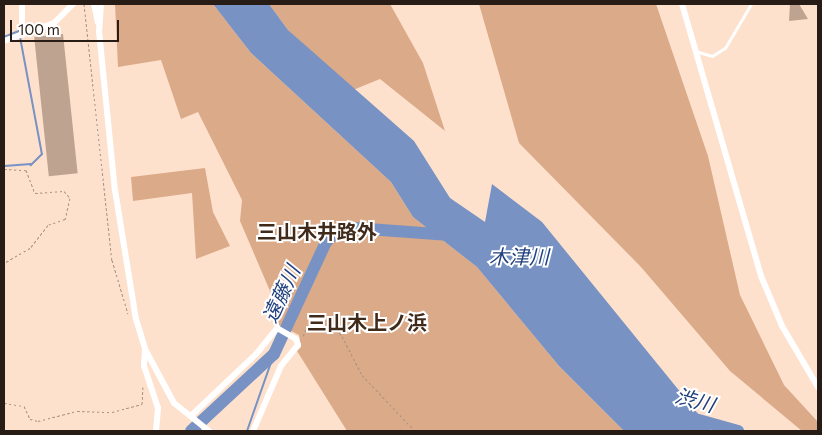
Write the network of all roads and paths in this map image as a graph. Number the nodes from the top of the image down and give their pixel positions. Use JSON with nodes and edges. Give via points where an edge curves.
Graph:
{"nodes":[{"id":1,"x":22,"y":4,"type":"edge"},
{"id":2,"x":73,"y":4,"type":"edge"},
{"id":3,"x":94,"y":4,"type":"edge"},
{"id":4,"x":101,"y":4,"type":"edge"},
{"id":5,"x":682,"y":4,"type":"edge"},
{"id":6,"x":752,"y":4,"type":"edge"},
{"id":7,"x":99,"y":31,"type":"junction"},
{"id":8,"x":22,"y":35,"type":"junction"},
{"id":9,"x":4,"y":41,"type":"edge"},
{"id":10,"x":695,"y":51,"type":"junction"},
{"id":11,"x":4,"y":169,"type":"edge"},
{"id":12,"x":4,"y":263,"type":"edge"},
{"id":13,"x":298,"y":345,"type":"junction"},
{"id":14,"x":145,"y":349,"type":"junction"},
{"id":15,"x":144,"y":386,"type":"dead end"},
{"id":16,"x":818,"y":387,"type":"edge"},
{"id":17,"x":4,"y":404,"type":"edge"},
{"id":18,"x":193,"y":414,"type":"junction"},
{"id":19,"x":156,"y":431,"type":"edge"},
{"id":20,"x":209,"y":431,"type":"edge"},
{"id":21,"x":253,"y":431,"type":"edge"},
{"id":22,"x":415,"y":431,"type":"edge"}],
"edges":[{"from":1,"to":8,"type":"street"},
{"from":2,"to":8,"type":"street","via":[[54,23]]},
{"from":3,"to":7,"type":"street"},
{"from":4,"to":7,"type":"street"},
{"from":5,"to":10,"type":"street"},
{"from":6,"to":10,"type":"lane","via":[[725,48],[712,56]]},
{"from":7,"to":14,"type":"street","via":[[121,242]]},
{"from":8,"to":9,"type":"street"},
{"from":10,"to":16,"type":"street","via":[[760,276],[782,326]]},
{"from":11,"to":12,"type":"path","via":[[26,170],[35,193],[64,191],[70,198],[65,219],[48,225],[30,248]]},
{"from":13,"to":18,"type":"street","via":[[296,339],[277,328],[257,354]]},
{"from":13,"to":21,"type":"street","via":[[281,366]]},
{"from":13,"to":22,"type":"path","via":[[310,321],[326,318],[342,336],[362,375]]},
{"from":14,"to":18,"type":"street","via":[[174,403]]},
{"from":14,"to":19,"type":"street","via":[[144,366],[158,408]]},
{"from":15,"to":17,"type":"path","via":[[142,404],[112,412],[77,411],[38,421],[30,419],[24,406]]},
{"from":18,"to":20,"type":"street"}]}
